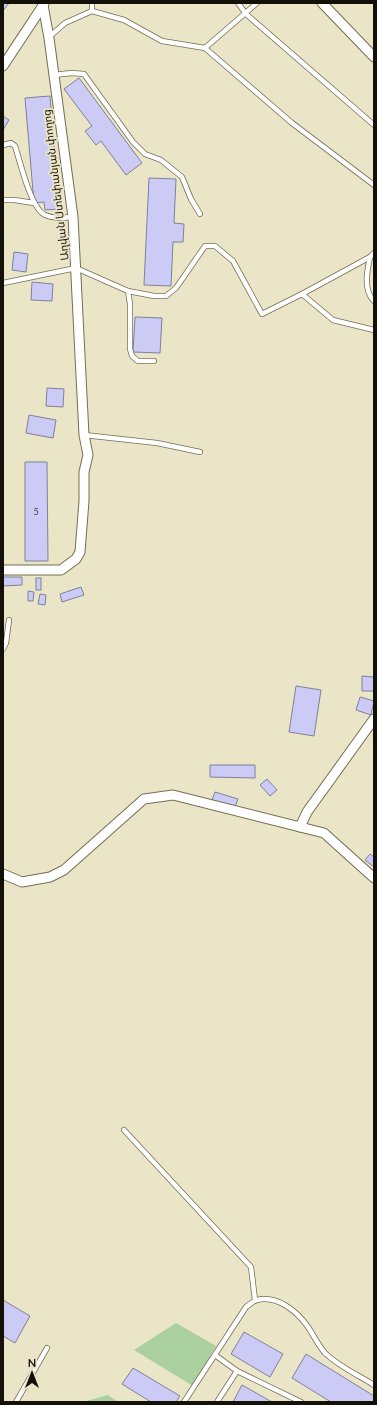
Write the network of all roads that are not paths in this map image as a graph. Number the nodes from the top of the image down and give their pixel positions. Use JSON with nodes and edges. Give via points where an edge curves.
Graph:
{"nodes":[{"id":1,"x":92,"y":3,"type":"edge"},
{"id":2,"x":238,"y":3,"type":"edge"},
{"id":3,"x":257,"y":3,"type":"edge"},
{"id":4,"x":322,"y":3,"type":"edge"},
{"id":5,"x":43,"y":4,"type":"edge"},
{"id":6,"x":92,"y":11,"type":"junction"},
{"id":7,"x":246,"y":14,"type":"junction"},
{"id":8,"x":48,"y":38,"type":"junction"},
{"id":9,"x":205,"y":48,"type":"junction"},
{"id":10,"x":374,"y":57,"type":"edge"},
{"id":11,"x":3,"y":66,"type":"edge"},
{"id":12,"x":54,"y":75,"type":"junction"},
{"id":13,"x":374,"y":124,"type":"edge"},
{"id":14,"x":3,"y":145,"type":"edge"},
{"id":15,"x":374,"y":185,"type":"edge"},
{"id":16,"x":3,"y":200,"type":"edge"},
{"id":17,"x":34,"y":203,"type":"junction"},
{"id":18,"x":200,"y":214,"type":"dead end"},
{"id":19,"x":72,"y":217,"type":"junction"},
{"id":20,"x":374,"y":253,"type":"edge"},
{"id":21,"x":370,"y":257,"type":"junction"},
{"id":22,"x":76,"y":268,"type":"junction"},
{"id":23,"x":3,"y":284,"type":"edge"},
{"id":24,"x":128,"y":291,"type":"junction"},
{"id":25,"x":302,"y":294,"type":"junction"},
{"id":26,"x":374,"y":301,"type":"edge"},
{"id":27,"x":374,"y":330,"type":"edge"},
{"id":28,"x":154,"y":361,"type":"dead end"},
{"id":29,"x":84,"y":436,"type":"junction"},
{"id":30,"x":200,"y":452,"type":"dead end"},
{"id":31,"x":3,"y":570,"type":"edge"},
{"id":32,"x":9,"y":620,"type":"dead end"},
{"id":33,"x":3,"y":649,"type":"edge"},
{"id":34,"x":374,"y":719,"type":"edge"},
{"id":35,"x":300,"y":827,"type":"junction"},
{"id":36,"x":3,"y":874,"type":"edge"},
{"id":37,"x":374,"y":878,"type":"edge"},
{"id":38,"x":124,"y":1130,"type":"dead end"},
{"id":39,"x":256,"y":1300,"type":"junction"},
{"id":40,"x":47,"y":1348,"type":"dead end"},
{"id":41,"x":215,"y":1354,"type":"junction"},
{"id":42,"x":237,"y":1371,"type":"junction"},
{"id":43,"x":374,"y":1385,"type":"edge"},
{"id":44,"x":16,"y":1402,"type":"edge"},
{"id":45,"x":184,"y":1402,"type":"edge"},
{"id":46,"x":217,"y":1402,"type":"edge"},
{"id":47,"x":301,"y":1402,"type":"edge"}],
"edges":[{"from":1,"to":6,"type":"lane"},
{"from":2,"to":7,"type":"lane"},
{"from":3,"to":7,"type":"lane"},
{"from":4,"to":10,"type":"street"},
{"from":5,"to":8,"type":"street","name":"Աղվան Ստեփանյան փողոց"},
{"from":5,"to":11,"type":"street","name":"Աղվան Ստեփանյան փողոց"},
{"from":6,"to":8,"type":"lane","via":[[65,23]]},
{"from":6,"to":9,"type":"lane","via":[[124,20],[162,41]]},
{"from":7,"to":9,"type":"lane"},
{"from":7,"to":13,"type":"lane"},
{"from":8,"to":12,"type":"street","name":"Աղվան Ստեփանյան փողոց"},
{"from":9,"to":15,"type":"lane","via":[[292,123]]},
{"from":12,"to":18,"type":"lane","via":[[84,74],[133,142],[145,154],[161,160],[182,176]]},
{"from":12,"to":19,"type":"street","name":"Աղվան Ստեփանյան փողոց"},
{"from":14,"to":17,"type":"lane","via":[[11,143],[15,146]]},
{"from":16,"to":17,"type":"lane"},
{"from":17,"to":19,"type":"lane","via":[[45,215]]},
{"from":19,"to":22,"type":"street","name":"Աղվան Ստեփանյան փողոց"},
{"from":20,"to":21,"type":"lane"},
{"from":21,"to":25,"type":"lane"},
{"from":21,"to":26,"type":"lane","via":[[366,280],[370,297]]},
{"from":22,"to":23,"type":"lane"},
{"from":22,"to":24,"type":"lane"},
{"from":22,"to":29,"type":"street","name":"Աղվան Ստեփանյան փողոց"},
{"from":24,"to":25,"type":"lane","via":[[166,296],[176,288],[205,246],[215,246],[233,261],[262,314]]},
{"from":24,"to":28,"type":"lane","via":[[132,356],[138,361]]},
{"from":25,"to":27,"type":"lane","via":[[333,320]]},
{"from":29,"to":30,"type":"lane","via":[[156,443]]},
{"from":29,"to":31,"type":"street","name":"Աղվան Ստեփանյան փողոց","via":[[88,455],[84,472],[80,552],[76,559],[61,570]]},
{"from":32,"to":33,"type":"lane"},
{"from":34,"to":35,"type":"street","via":[[307,812]]},
{"from":35,"to":36,"type":"street","via":[[173,795],[144,799],[64,870],[50,877],[22,882]]},
{"from":35,"to":37,"type":"street","via":[[324,833]]},
{"from":38,"to":39,"type":"lane","via":[[251,1267]]},
{"from":39,"to":41,"type":"lane","via":[[246,1307]]},
{"from":39,"to":43,"type":"lane","via":[[269,1299],[282,1303],[294,1311],[308,1326],[326,1353]]},
{"from":40,"to":44,"type":"lane"},
{"from":41,"to":42,"type":"lane"},
{"from":41,"to":45,"type":"lane"},
{"from":42,"to":46,"type":"lane"},
{"from":42,"to":47,"type":"lane"}]}
